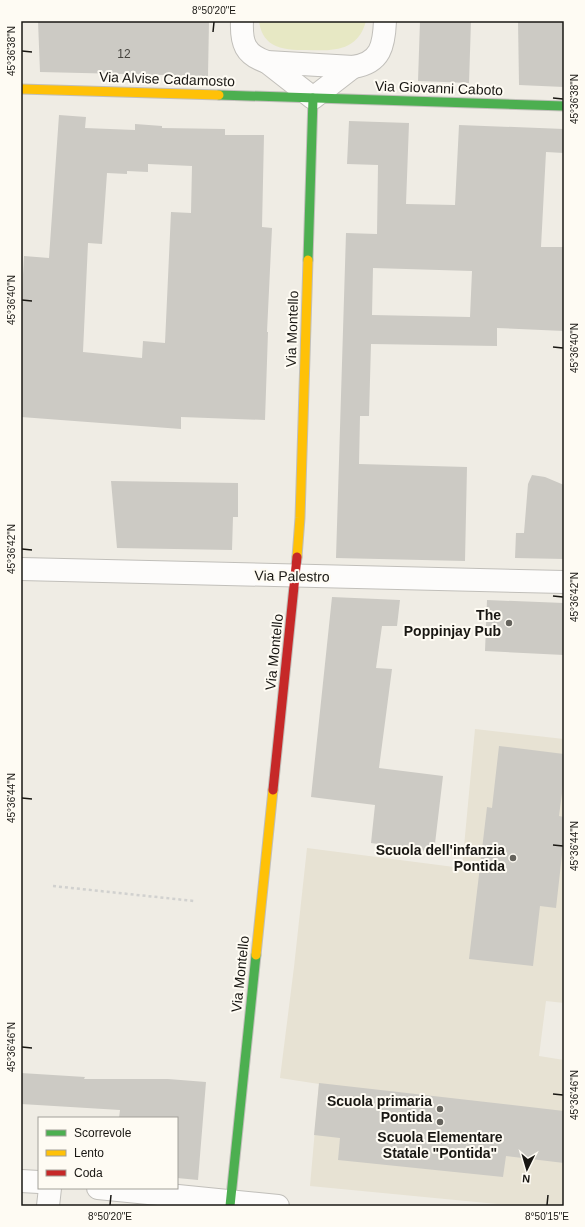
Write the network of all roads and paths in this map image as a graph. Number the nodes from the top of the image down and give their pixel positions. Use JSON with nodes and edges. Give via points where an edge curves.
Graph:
{"nodes":[{"id":1,"x":242,"y":21,"type":"edge"},
{"id":2,"x":385,"y":21,"type":"edge"},
{"id":3,"x":267,"y":62,"type":"junction"},
{"id":4,"x":353,"y":67,"type":"junction"},
{"id":5,"x":21,"y":89,"type":"edge"},
{"id":6,"x":313,"y":98,"type":"junction"},
{"id":7,"x":564,"y":106,"type":"edge"},
{"id":8,"x":21,"y":569,"type":"edge"},
{"id":9,"x":295,"y":576,"type":"junction"},
{"id":10,"x":564,"y":582,"type":"edge"},
{"id":11,"x":53,"y":886,"type":"dead end"},
{"id":12,"x":194,"y":901,"type":"dead end"},
{"id":13,"x":21,"y":1181,"type":"edge"},
{"id":14,"x":38,"y":1182,"type":"edge"},
{"id":15,"x":50,"y":1189,"type":"edge"},
{"id":16,"x":106,"y":1189,"type":"edge"},
{"id":17,"x":230,"y":1204,"type":"edge"},
{"id":18,"x":48,"y":1206,"type":"edge"},
{"id":19,"x":278,"y":1206,"type":"edge"}],
"edges":[{"from":1,"to":3,"type":"street","via":[[242,40],[245,47],[254,56]]},
{"from":2,"to":4,"type":"street","via":[[384,38],[379,52],[369,62]]},
{"from":3,"to":4,"type":"street"},
{"from":3,"to":6,"type":"street"},
{"from":4,"to":6,"type":"street"},
{"from":5,"to":6,"type":"street","name":"Via Alvise Cadamosto"},
{"from":6,"to":7,"type":"street","name":"Via Giovanni Caboto"},
{"from":6,"to":9,"type":"street","name":"Via Montello","via":[[300,518]]},
{"from":8,"to":9,"type":"street","name":"Via Palestro"},
{"from":9,"to":10,"type":"street","name":"Via Palestro"},
{"from":9,"to":17,"type":"street","name":"Via Montello"},
{"from":11,"to":12,"type":"path"},
{"from":13,"to":14,"type":"street"},
{"from":15,"to":18,"type":"street"},
{"from":16,"to":17,"type":"street"},
{"from":17,"to":19,"type":"street"}]}
